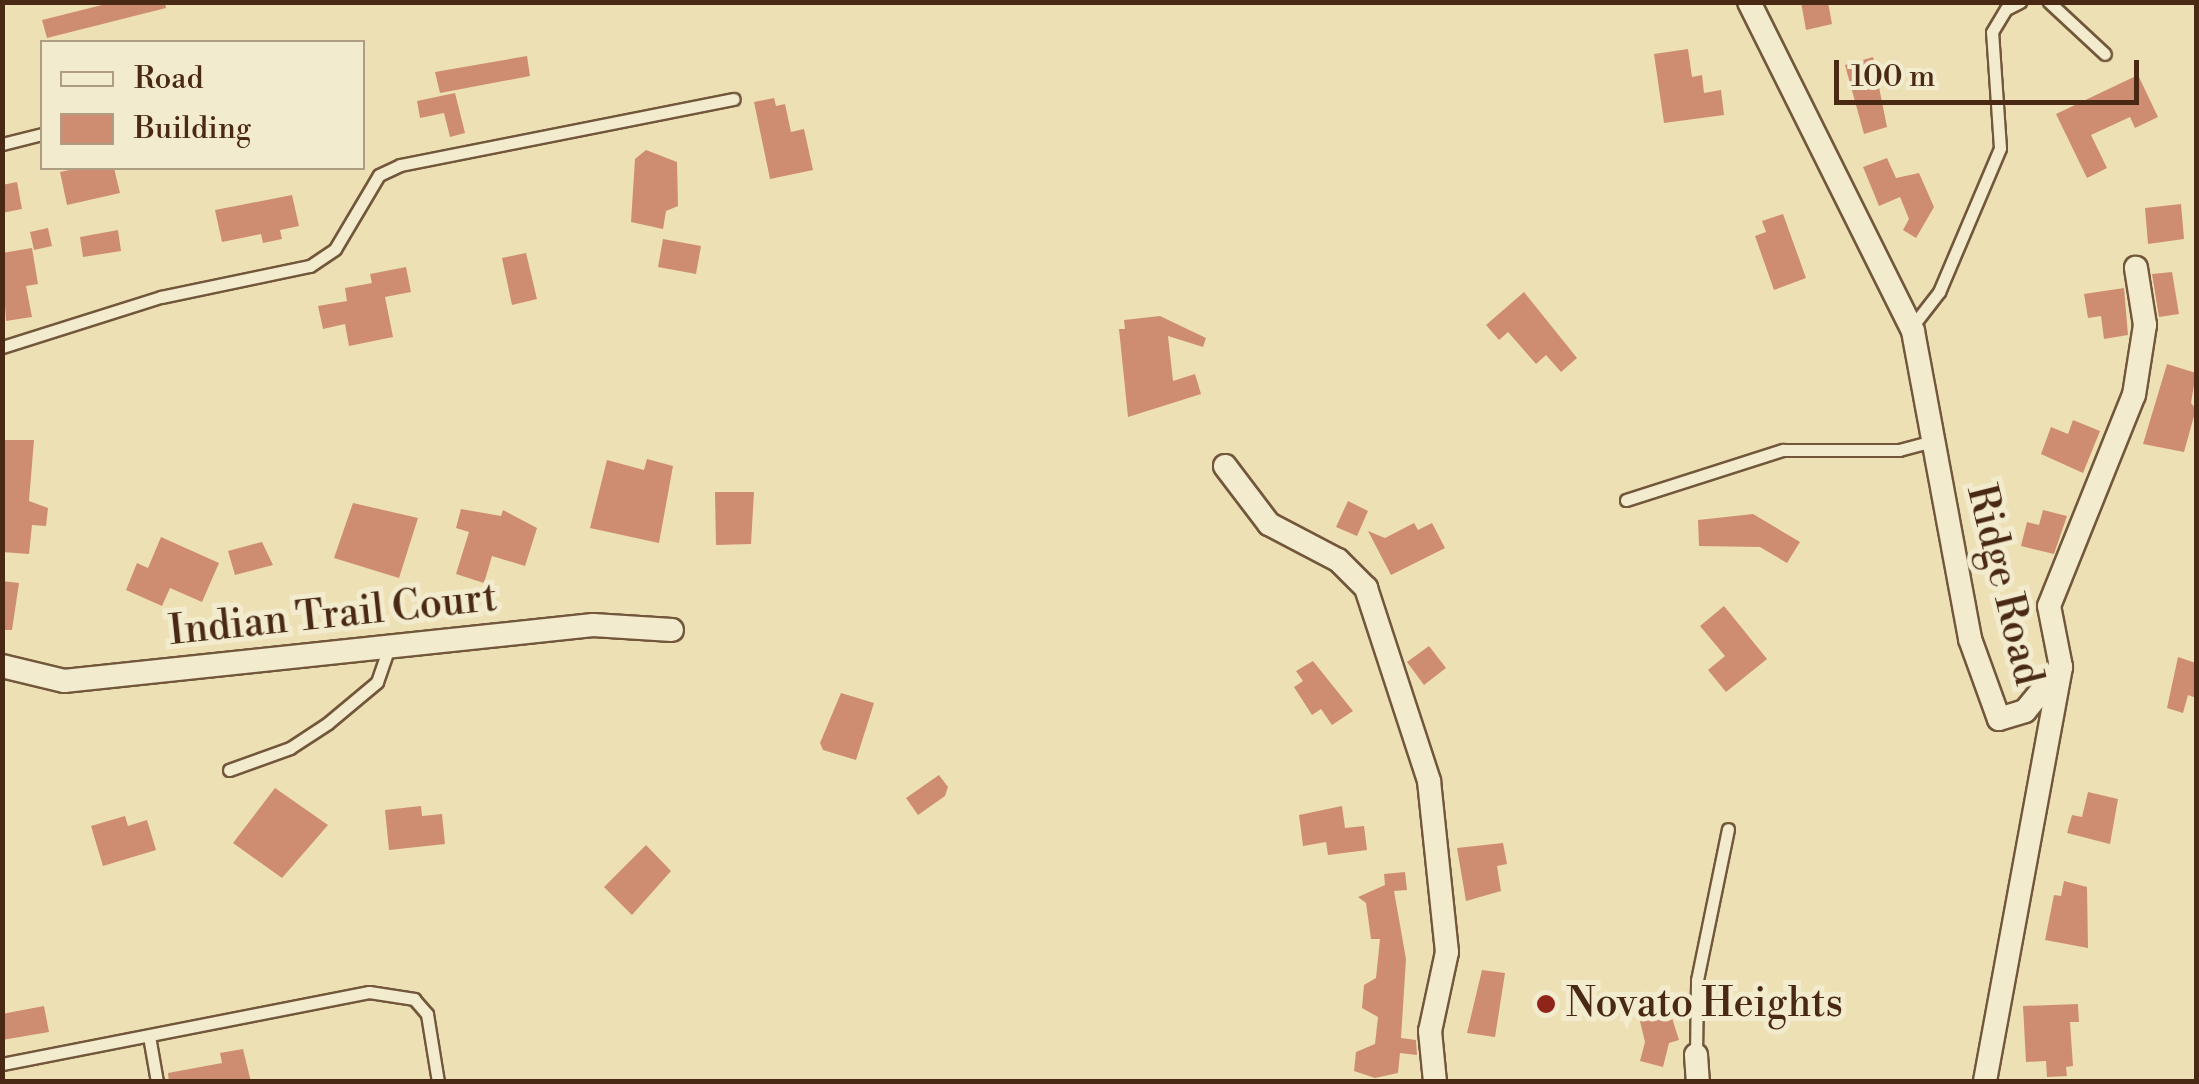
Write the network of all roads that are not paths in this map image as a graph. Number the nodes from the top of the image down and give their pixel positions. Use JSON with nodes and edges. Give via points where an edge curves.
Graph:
{"nodes":[{"id":1,"x":1749,"y":2,"type":"edge"},
{"id":2,"x":2020,"y":2,"type":"edge"},
{"id":3,"x":2049,"y":2,"type":"edge"},
{"id":4,"x":2106,"y":54,"type":"dead end"},
{"id":5,"x":734,"y":98,"type":"dead end"},
{"id":6,"x":40,"y":134,"type":"edge"},
{"id":7,"x":2,"y":144,"type":"edge"},
{"id":8,"x":2136,"y":268,"type":"dead end"},
{"id":9,"x":1911,"y":328,"type":"junction"},
{"id":10,"x":2,"y":347,"type":"edge"},
{"id":11,"x":1933,"y":441,"type":"junction"},
{"id":12,"x":1226,"y":466,"type":"dead end"},
{"id":13,"x":1626,"y":500,"type":"dead end"},
{"id":14,"x":672,"y":630,"type":"dead end"},
{"id":15,"x":389,"y":646,"type":"junction"},
{"id":16,"x":2,"y":666,"type":"edge"},
{"id":17,"x":2062,"y":667,"type":"junction"},
{"id":18,"x":229,"y":770,"type":"dead end"},
{"id":19,"x":1728,"y":829,"type":"dead end"},
{"id":20,"x":149,"y":1036,"type":"junction"},
{"id":21,"x":1696,"y":1055,"type":"joint"},
{"id":22,"x":2,"y":1064,"type":"edge"},
{"id":23,"x":157,"y":1082,"type":"edge"},
{"id":24,"x":438,"y":1082,"type":"edge"},
{"id":25,"x":1435,"y":1082,"type":"edge"},
{"id":26,"x":1698,"y":1082,"type":"edge"},
{"id":27,"x":1985,"y":1082,"type":"edge"}],
"edges":[{"from":1,"to":9,"type":"street","name":"Ridge Road"},
{"from":2,"to":9,"type":"lane","via":[[2006,9],[1992,32],[2000,148],[1938,292]]},
{"from":3,"to":4,"type":"lane"},
{"from":5,"to":10,"type":"lane","via":[[400,164],[379,175],[334,249],[310,266],[161,297]]},
{"from":6,"to":7,"type":"lane"},
{"from":8,"to":17,"type":"street","via":[[2146,325],[2134,396],[2049,606]]},
{"from":9,"to":11,"type":"street","name":"Ridge Road"},
{"from":11,"to":13,"type":"lane","via":[[1899,450],[1784,450]]},
{"from":11,"to":17,"type":"street","name":"Ridge Road","via":[[1970,639],[1999,719],[2025,711]]},
{"from":12,"to":25,"type":"street","via":[[1269,524],[1338,560],[1366,588],[1429,781],[1447,952],[1430,1031]]},
{"from":14,"to":15,"type":"street","name":"Indian Trail Court","via":[[593,625]]},
{"from":15,"to":16,"type":"street","name":"Indian Trail Court","via":[[64,681]]},
{"from":15,"to":18,"type":"lane","via":[[376,682],[328,723],[290,748]]},
{"from":17,"to":27,"type":"street","name":"Ridge Road"},
{"from":19,"to":21,"type":"lane","via":[[1698,980]]},
{"from":20,"to":22,"type":"lane"},
{"from":20,"to":23,"type":"lane"},
{"from":20,"to":24,"type":"lane","via":[[369,992],[400,995],[427,1014]]},
{"from":21,"to":26,"type":"street"}]}
